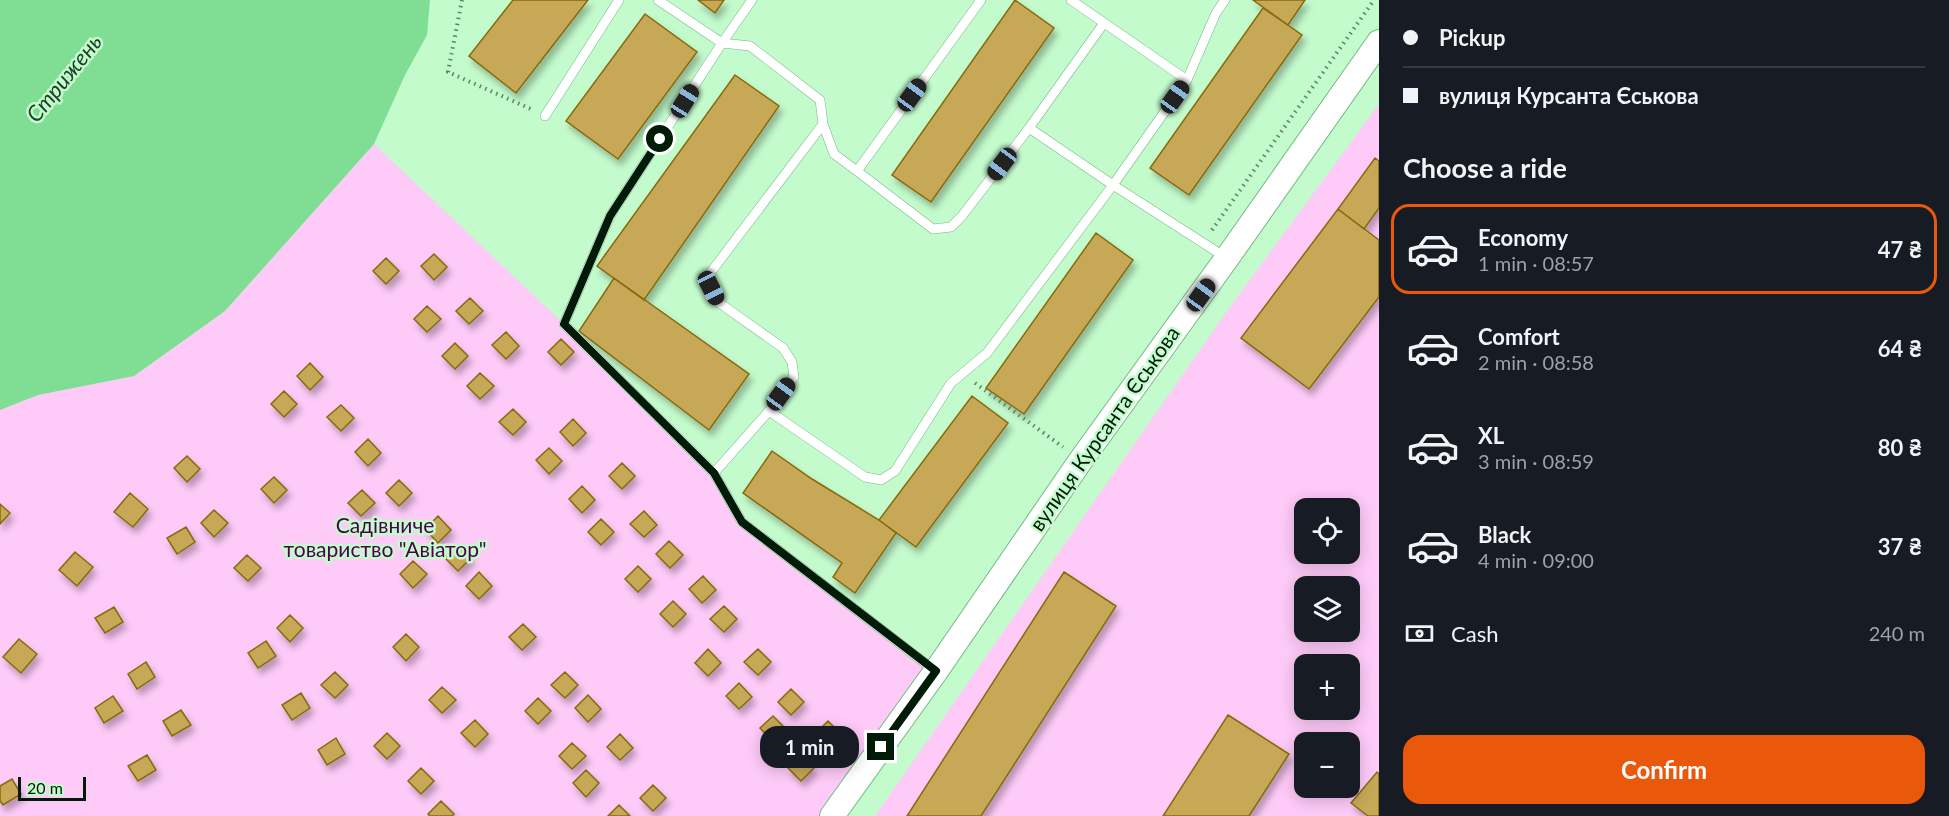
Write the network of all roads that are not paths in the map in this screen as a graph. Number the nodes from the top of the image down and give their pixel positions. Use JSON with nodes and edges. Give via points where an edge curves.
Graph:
{"nodes":[{"id":1,"x":619,"y":0,"type":"edge"},
{"id":2,"x":658,"y":0,"type":"edge"},
{"id":3,"x":752,"y":0,"type":"edge"},
{"id":4,"x":981,"y":0,"type":"edge"},
{"id":5,"x":1071,"y":0,"type":"edge"},
{"id":6,"x":1226,"y":0,"type":"edge"},
{"id":7,"x":1104,"y":23,"type":"junction"},
{"id":8,"x":1379,"y":42,"type":"edge"},
{"id":9,"x":722,"y":43,"type":"junction"},
{"id":10,"x":1187,"y":80,"type":"junction"},
{"id":11,"x":545,"y":116,"type":"road end"},
{"id":12,"x":823,"y":124,"type":"junction"},
{"id":13,"x":1029,"y":128,"type":"junction"},
{"id":14,"x":857,"y":171,"type":"junction"},
{"id":15,"x":1113,"y":184,"type":"junction"},
{"id":16,"x":1227,"y":258,"type":"junction"},
{"id":17,"x":769,"y":411,"type":"junction"},
{"id":18,"x":714,"y":473,"type":"junction"},
{"id":19,"x":936,"y":671,"type":"junction"},
{"id":20,"x":832,"y":816,"type":"edge"}],
"edges":[{"from":1,"to":11,"type":"lane"},
{"from":2,"to":9,"type":"lane"},
{"from":3,"to":9,"type":"lane"},
{"from":4,"to":14,"type":"lane"},
{"from":5,"to":7,"type":"lane"},
{"from":6,"to":10,"type":"lane"},
{"from":7,"to":10,"type":"lane"},
{"from":7,"to":13,"type":"lane"},
{"from":8,"to":16,"type":"street","name":"вулиця Курсанта Єськова"},
{"from":9,"to":12,"type":"lane","via":[[750,46],[820,100]]},
{"from":9,"to":18,"type":"lane","via":[[610,216],[564,324]]},
{"from":10,"to":15,"type":"lane"},
{"from":12,"to":14,"type":"lane","via":[[834,154]]},
{"from":12,"to":17,"type":"lane","via":[[711,272],[711,288],[718,302],[783,348],[792,362],[794,378]]},
{"from":13,"to":14,"type":"lane","via":[[951,227],[933,229]]},
{"from":13,"to":15,"type":"lane"},
{"from":15,"to":16,"type":"lane"},
{"from":15,"to":17,"type":"lane","via":[[987,353],[951,383],[895,471],[881,480],[865,477]]},
{"from":16,"to":19,"type":"street","name":"вулиця Курсанта Єськова","via":[[1081,460]]},
{"from":17,"to":18,"type":"lane"},
{"from":18,"to":19,"type":"lane","via":[[742,522]]},
{"from":19,"to":20,"type":"street","name":"вулиця Курсанта Єськова"}]}
